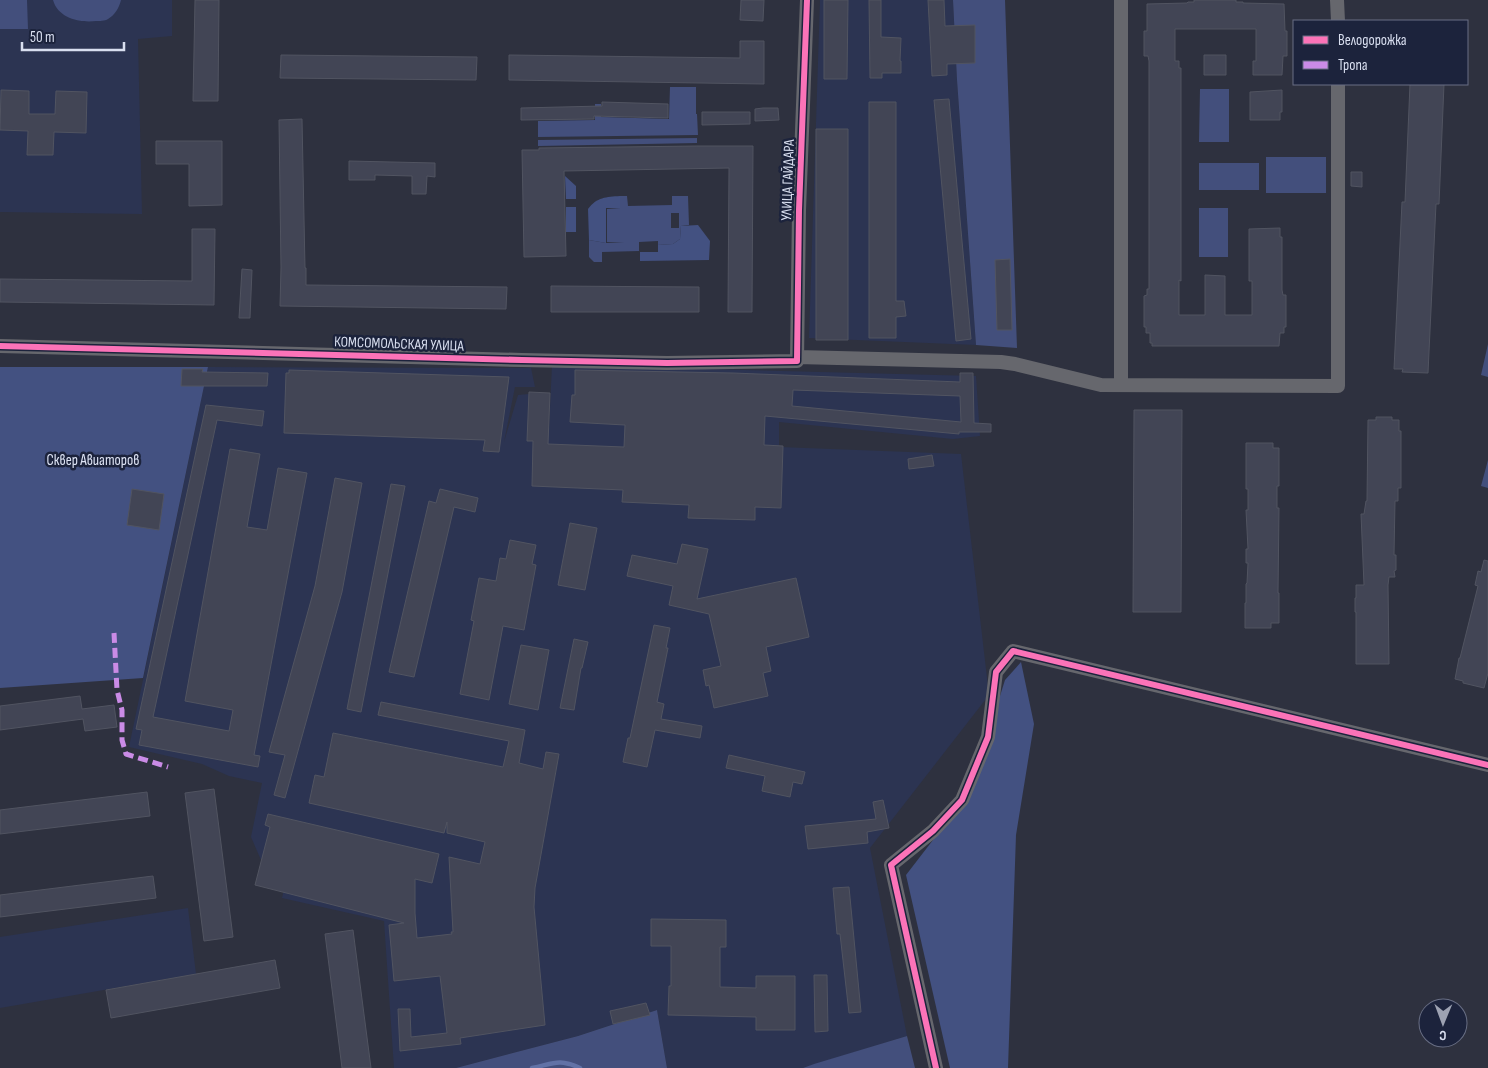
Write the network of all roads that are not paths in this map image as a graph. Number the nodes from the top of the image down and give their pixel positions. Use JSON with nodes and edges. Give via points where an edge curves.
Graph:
{"nodes":[{"id":1,"x":807,"y":0,"type":"edge"},
{"id":2,"x":1121,"y":0,"type":"edge"},
{"id":3,"x":1337,"y":0,"type":"edge"},
{"id":4,"x":1338,"y":20,"type":"edge"},
{"id":5,"x":1338,"y":85,"type":"edge"},
{"id":6,"x":0,"y":346,"type":"edge"},
{"id":7,"x":797,"y":359,"type":"junction"},
{"id":8,"x":1121,"y":385,"type":"junction"},
{"id":9,"x":1488,"y":765,"type":"edge"},
{"id":10,"x":936,"y":1068,"type":"edge"}],
"edges":[{"from":1,"to":7,"type":"street","name":"УЛИЦА ГАЙДАРА"},
{"from":2,"to":8,"type":"street"},
{"from":3,"to":4,"type":"street"},
{"from":5,"to":8,"type":"street","name":"КОМСОМОЛЬСКАЯ УЛИЦА","via":[[1338,386]]},
{"from":6,"to":7,"type":"street","name":"КОМСОМОЛЬСКАЯ УЛИЦА","via":[[667,363]]},
{"from":7,"to":8,"type":"street","name":"КОМСОМОЛЬСКАЯ УЛИЦА","via":[[1001,362],[1101,385]]},
{"from":9,"to":10,"type":"street","via":[[1013,651],[996,672],[988,737],[962,800],[933,831],[892,865]]}]}
